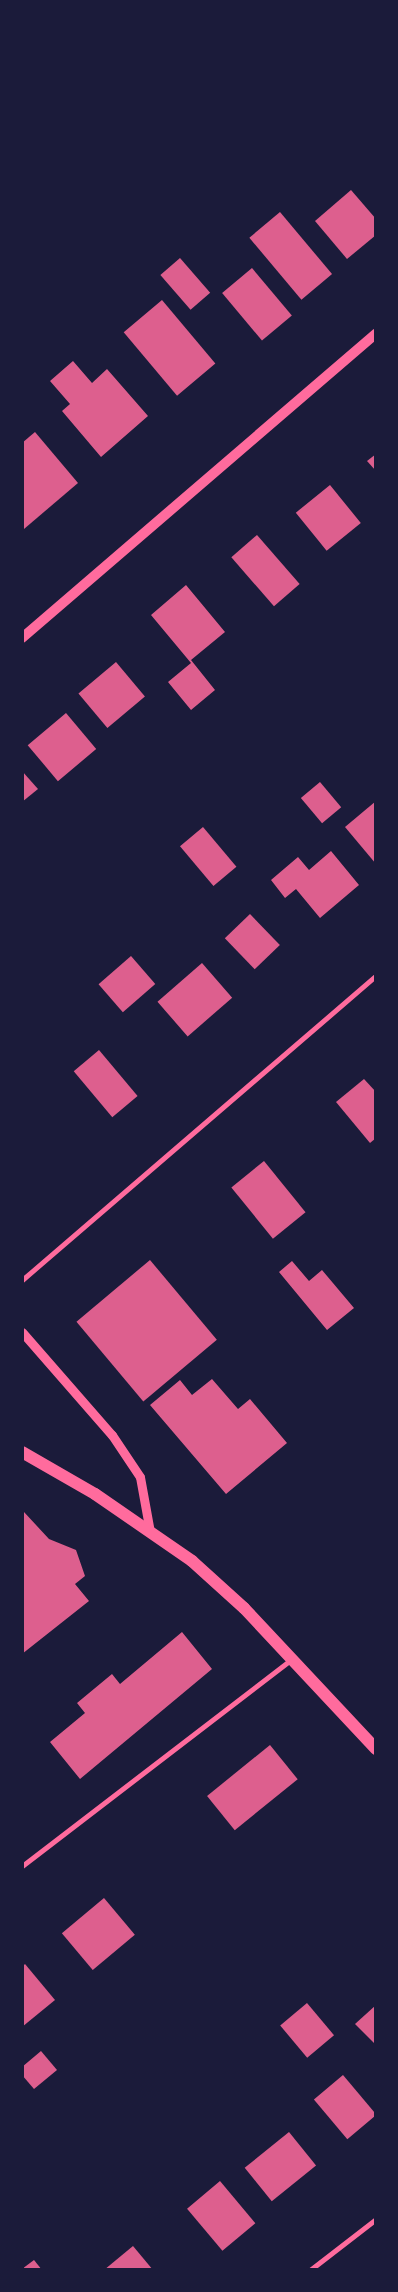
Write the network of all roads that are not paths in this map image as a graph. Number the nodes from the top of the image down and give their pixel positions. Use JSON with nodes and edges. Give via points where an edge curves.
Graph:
{"nodes":[{"id":1,"x":376,"y":333,"type":"edge"},
{"id":2,"x":22,"y":638,"type":"edge"},
{"id":3,"x":376,"y":975,"type":"edge"},
{"id":4,"x":22,"y":1280,"type":"edge"},
{"id":5,"x":22,"y":1332,"type":"edge"},
{"id":6,"x":22,"y":1452,"type":"edge"},
{"id":7,"x":150,"y":1532,"type":"junction"},
{"id":8,"x":293,"y":1658,"type":"junction"},
{"id":9,"x":376,"y":1748,"type":"edge"},
{"id":10,"x":22,"y":1866,"type":"edge"},
{"id":11,"x":376,"y":2219,"type":"edge"},
{"id":12,"x":310,"y":2270,"type":"edge"}],
"edges":[{"from":1,"to":2,"type":"main road"},
{"from":3,"to":4,"type":"street"},
{"from":5,"to":7,"type":"street","via":[[112,1435],[140,1478]]},
{"from":6,"to":7,"type":"main road"},
{"from":7,"to":8,"type":"main road","via":[[244,1608]]},
{"from":8,"to":9,"type":"main road"},
{"from":8,"to":10,"type":"street"},
{"from":11,"to":12,"type":"street"}]}
